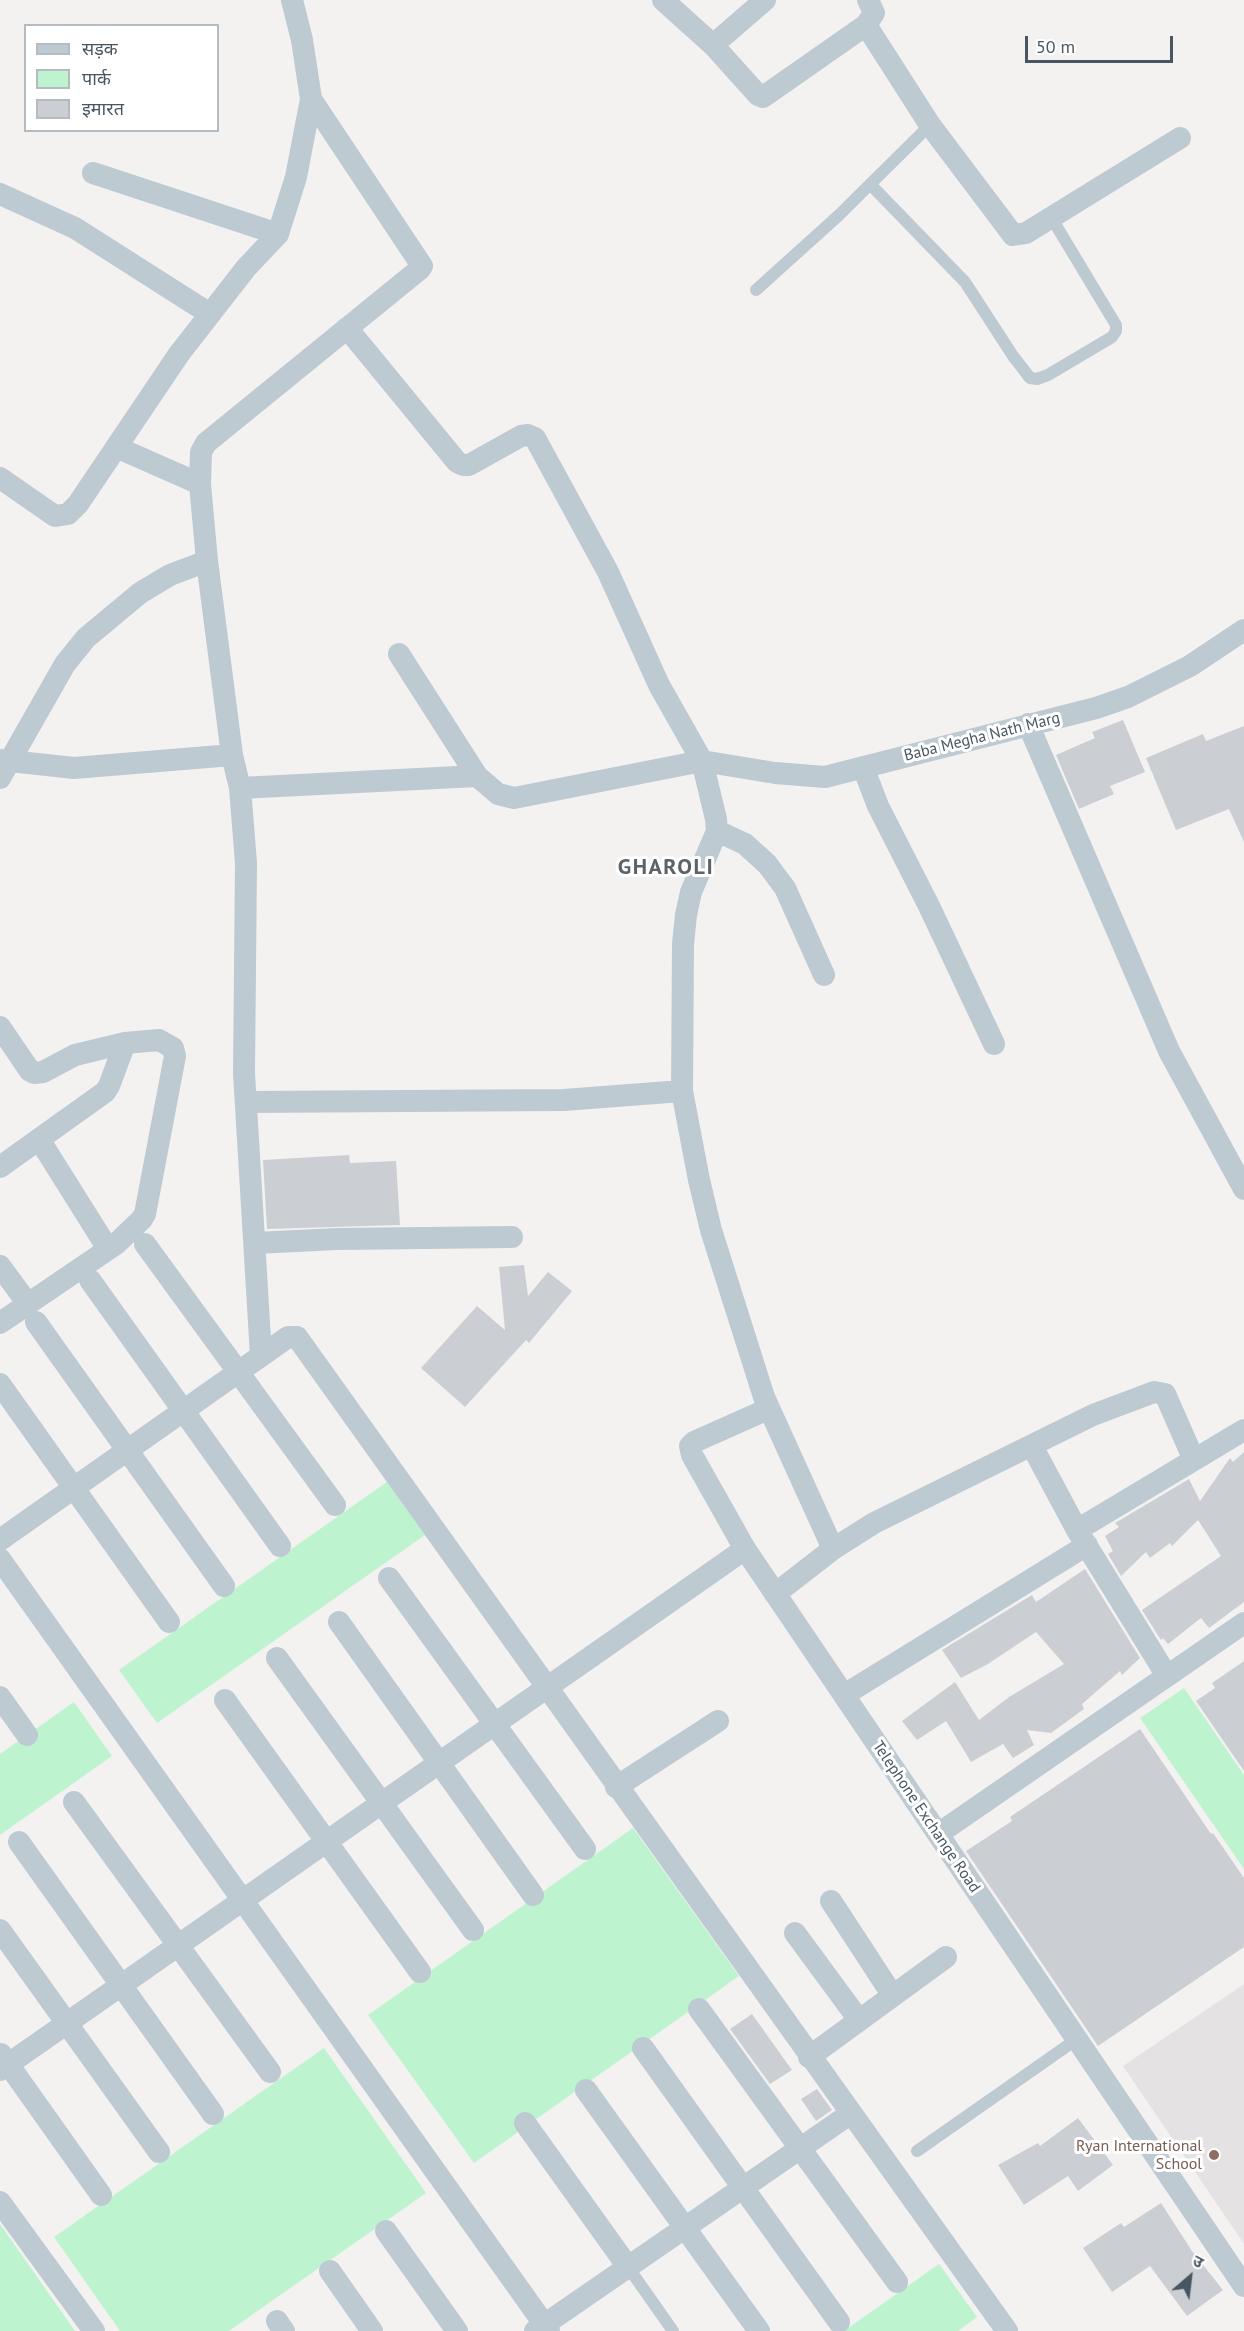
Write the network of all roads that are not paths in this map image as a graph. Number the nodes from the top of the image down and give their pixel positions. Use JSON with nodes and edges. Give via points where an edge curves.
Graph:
{"nodes":[{"id":1,"x":292,"y":0,"type":"edge"},
{"id":2,"x":663,"y":0,"type":"edge"},
{"id":3,"x":765,"y":0,"type":"edge"},
{"id":4,"x":868,"y":0,"type":"edge"},
{"id":5,"x":866,"y":25,"type":"junction"},
{"id":6,"x":713,"y":45,"type":"junction"},
{"id":7,"x":311,"y":99,"type":"junction"},
{"id":8,"x":930,"y":125,"type":"junction"},
{"id":9,"x":1180,"y":138,"type":"dead end"},
{"id":10,"x":93,"y":173,"type":"dead end"},
{"id":11,"x":870,"y":184,"type":"junction"},
{"id":12,"x":0,"y":194,"type":"edge"},
{"id":13,"x":1051,"y":217,"type":"junction"},
{"id":14,"x":278,"y":234,"type":"junction"},
{"id":15,"x":756,"y":290,"type":"dead end"},
{"id":16,"x":210,"y":314,"type":"junction"},
{"id":17,"x":347,"y":328,"type":"junction"},
{"id":18,"x":116,"y":447,"type":"junction"},
{"id":19,"x":0,"y":478,"type":"edge"},
{"id":20,"x":200,"y":484,"type":"junction"},
{"id":21,"x":207,"y":561,"type":"junction"},
{"id":22,"x":1242,"y":638,"type":"edge"},
{"id":23,"x":399,"y":654,"type":"dead end"},
{"id":24,"x":1028,"y":724,"type":"junction"},
{"id":25,"x":232,"y":754,"type":"junction"},
{"id":26,"x":702,"y":761,"type":"junction"},
{"id":27,"x":3,"y":766,"type":"edge"},
{"id":28,"x":863,"y":767,"type":"junction"},
{"id":29,"x":477,"y":776,"type":"junction"},
{"id":30,"x":240,"y":788,"type":"junction"},
{"id":31,"x":717,"y":831,"type":"junction"},
{"id":32,"x":824,"y":975,"type":"dead end"},
{"id":33,"x":0,"y":1027,"type":"edge"},
{"id":34,"x":125,"y":1043,"type":"junction"},
{"id":35,"x":994,"y":1044,"type":"dead end"},
{"id":36,"x":682,"y":1091,"type":"junction"},
{"id":37,"x":246,"y":1102,"type":"junction"},
{"id":38,"x":39,"y":1139,"type":"junction"},
{"id":39,"x":0,"y":1167,"type":"edge"},
{"id":40,"x":1244,"y":1189,"type":"edge"},
{"id":41,"x":512,"y":1237,"type":"dead end"},
{"id":42,"x":255,"y":1243,"type":"junction"},
{"id":43,"x":146,"y":1244,"type":"dead end"},
{"id":44,"x":108,"y":1249,"type":"junction"},
{"id":45,"x":0,"y":1266,"type":"edge"},
{"id":46,"x":90,"y":1280,"type":"dead end"},
{"id":47,"x":32,"y":1313,"type":"junction"},
{"id":48,"x":0,"y":1323,"type":"edge"},
{"id":49,"x":261,"y":1356,"type":"junction"},
{"id":50,"x":238,"y":1372,"type":"junction"},
{"id":51,"x":0,"y":1384,"type":"edge"},
{"id":52,"x":768,"y":1409,"type":"junction"},
{"id":53,"x":184,"y":1411,"type":"junction"},
{"id":54,"x":1244,"y":1430,"type":"edge"},
{"id":55,"x":1032,"y":1446,"type":"junction"},
{"id":56,"x":128,"y":1450,"type":"junction"},
{"id":57,"x":1194,"y":1460,"type":"junction"},
{"id":58,"x":74,"y":1488,"type":"junction"},
{"id":59,"x":335,"y":1505,"type":"dead end"},
{"id":60,"x":1082,"y":1537,"type":"junction"},
{"id":61,"x":0,"y":1540,"type":"edge"},
{"id":62,"x":280,"y":1546,"type":"dead end"},
{"id":63,"x":745,"y":1549,"type":"junction"},
{"id":64,"x":833,"y":1549,"type":"junction"},
{"id":65,"x":0,"y":1559,"type":"edge"},
{"id":66,"x":389,"y":1578,"type":"dead end"},
{"id":67,"x":224,"y":1586,"type":"dead end"},
{"id":68,"x":775,"y":1594,"type":"junction"},
{"id":69,"x":169,"y":1622,"type":"dead end"},
{"id":70,"x":339,"y":1622,"type":"dead end"},
{"id":71,"x":1244,"y":1623,"type":"edge"},
{"id":72,"x":277,"y":1658,"type":"dead end"},
{"id":73,"x":1167,"y":1676,"type":"junction"},
{"id":74,"x":546,"y":1689,"type":"junction"},
{"id":75,"x":844,"y":1695,"type":"junction"},
{"id":76,"x":0,"y":1698,"type":"edge"},
{"id":77,"x":225,"y":1700,"type":"dead end"},
{"id":78,"x":718,"y":1721,"type":"dead end"},
{"id":79,"x":495,"y":1724,"type":"junction"},
{"id":80,"x":27,"y":1735,"type":"dead end"},
{"id":81,"x":439,"y":1763,"type":"junction"},
{"id":82,"x":616,"y":1787,"type":"junction"},
{"id":83,"x":74,"y":1802,"type":"dead end"},
{"id":84,"x":382,"y":1803,"type":"junction"},
{"id":85,"x":938,"y":1834,"type":"junction"},
{"id":86,"x":19,"y":1842,"type":"dead end"},
{"id":87,"x":327,"y":1842,"type":"junction"},
{"id":88,"x":585,"y":1849,"type":"dead end"},
{"id":89,"x":533,"y":1895,"type":"dead end"},
{"id":90,"x":243,"y":1901,"type":"junction"},
{"id":91,"x":831,"y":1901,"type":"dead end"},
{"id":92,"x":0,"y":1930,"type":"edge"},
{"id":93,"x":473,"y":1930,"type":"dead end"},
{"id":94,"x":795,"y":1933,"type":"dead end"},
{"id":95,"x":179,"y":1945,"type":"junction"},
{"id":96,"x":946,"y":1957,"type":"dead end"},
{"id":97,"x":420,"y":1972,"type":"dead end"},
{"id":98,"x":122,"y":1985,"type":"junction"},
{"id":99,"x":893,"y":1996,"type":"junction"},
{"id":100,"x":699,"y":2009,"type":"dead end"},
{"id":101,"x":859,"y":2020,"type":"junction"},
{"id":102,"x":67,"y":2024,"type":"junction"},
{"id":103,"x":1077,"y":2039,"type":"junction"},
{"id":104,"x":643,"y":2048,"type":"dead end"},
{"id":105,"x":809,"y":2056,"type":"junction"},
{"id":106,"x":3,"y":2063,"type":"edge"},
{"id":107,"x":270,"y":2072,"type":"dead end"},
{"id":108,"x":586,"y":2090,"type":"dead end"},
{"id":109,"x":213,"y":2114,"type":"dead end"},
{"id":110,"x":850,"y":2114,"type":"junction"},
{"id":111,"x":525,"y":2123,"type":"dead end"},
{"id":112,"x":800,"y":2148,"type":"junction"},
{"id":113,"x":159,"y":2151,"type":"dead end"},
{"id":114,"x":917,"y":2151,"type":"dead end"},
{"id":115,"x":743,"y":2188,"type":"junction"},
{"id":116,"x":101,"y":2195,"type":"dead end"},
{"id":117,"x":0,"y":2202,"type":"edge"},
{"id":118,"x":685,"y":2228,"type":"junction"},
{"id":119,"x":386,"y":2231,"type":"dead end"},
{"id":120,"x":628,"y":2267,"type":"junction"},
{"id":121,"x":330,"y":2271,"type":"dead end"},
{"id":122,"x":897,"y":2282,"type":"dead end"},
{"id":123,"x":1244,"y":2286,"type":"edge"},
{"id":124,"x":838,"y":2322,"type":"dead end"},
{"id":125,"x":542,"y":2329,"type":"edge"},
{"id":126,"x":94,"y":2331,"type":"edge"},
{"id":127,"x":372,"y":2331,"type":"edge"},
{"id":128,"x":457,"y":2331,"type":"edge"},
{"id":129,"x":673,"y":2331,"type":"edge"},
{"id":130,"x":759,"y":2331,"type":"edge"},
{"id":131,"x":1006,"y":2331,"type":"edge"}],
"edges":[{"from":1,"to":7,"type":"street"},
{"from":2,"to":6,"type":"street"},
{"from":3,"to":6,"type":"street"},
{"from":4,"to":5,"type":"street","via":[[874,13]]},
{"from":5,"to":6,"type":"street","via":[[763,97]]},
{"from":5,"to":8,"type":"street"},
{"from":7,"to":14,"type":"street","via":[[296,177]]},
{"from":7,"to":17,"type":"street","via":[[422,266]]},
{"from":8,"to":11,"type":"lane"},
{"from":8,"to":13,"type":"street","via":[[1009,232],[1026,233]]},
{"from":9,"to":13,"type":"street"},
{"from":10,"to":14,"type":"street"},
{"from":11,"to":13,"type":"lane","via":[[965,282],[1013,356],[1036,380],[1112,337],[1116,331]]},
{"from":11,"to":15,"type":"lane"},
{"from":12,"to":16,"type":"street","via":[[75,228]]},
{"from":14,"to":16,"type":"street"},
{"from":16,"to":18,"type":"street"},
{"from":17,"to":20,"type":"street","via":[[206,443],[200,462]]},
{"from":17,"to":26,"type":"street","via":[[457,462],[469,465],[521,436],[535,438],[608,572],[658,685]]},
{"from":18,"to":19,"type":"street","via":[[68,514],[56,516]]},
{"from":18,"to":20,"type":"street"},
{"from":20,"to":21,"type":"street"},
{"from":21,"to":25,"type":"street"},
{"from":21,"to":27,"type":"street","via":[[170,575],[140,593],[86,638],[65,664]]},
{"from":22,"to":24,"type":"street","name":"Baba Megha Nath Marg","via":[[1128,697]]},
{"from":23,"to":29,"type":"street"},
{"from":24,"to":28,"type":"street","name":"Baba Megha Nath Marg"},
{"from":24,"to":40,"type":"street","via":[[1169,1051]]},
{"from":25,"to":27,"type":"street","via":[[74,768]]},
{"from":25,"to":30,"type":"street"},
{"from":26,"to":28,"type":"street","name":"Baba Megha Nath Marg","via":[[825,777]]},
{"from":26,"to":29,"type":"street","via":[[514,798],[498,794]]},
{"from":26,"to":31,"type":"street"},
{"from":28,"to":35,"type":"street","via":[[878,806]]},
{"from":29,"to":30,"type":"street"},
{"from":30,"to":37,"type":"street","via":[[246,863]]},
{"from":31,"to":32,"type":"street","via":[[745,844],[785,888]]},
{"from":31,"to":36,"type":"street","via":[[691,892],[686,915]]},
{"from":33,"to":34,"type":"street","via":[[34,1073],[75,1055]]},
{"from":34,"to":38,"type":"street","via":[[105,1092]]},
{"from":34,"to":44,"type":"street","via":[[159,1040],[172,1048],[176,1056],[145,1214]]},
{"from":36,"to":37,"type":"street","via":[[564,1100]]},
{"from":36,"to":52,"type":"street","via":[[711,1230]]},
{"from":37,"to":42,"type":"street"},
{"from":38,"to":39,"type":"street"},
{"from":38,"to":44,"type":"street"},
{"from":41,"to":42,"type":"street"},
{"from":42,"to":49,"type":"street"},
{"from":43,"to":50,"type":"street"},
{"from":44,"to":47,"type":"street"},
{"from":45,"to":47,"type":"street"},
{"from":46,"to":53,"type":"street"},
{"from":47,"to":48,"type":"street"},
{"from":47,"to":56,"type":"street"},
{"from":49,"to":50,"type":"street"},
{"from":49,"to":74,"type":"street","via":[[288,1337],[297,1337]]},
{"from":50,"to":53,"type":"street"},
{"from":50,"to":59,"type":"street"},
{"from":51,"to":58,"type":"street"},
{"from":52,"to":63,"type":"street","name":"Telephone Exchange Road","via":[[690,1446]]},
{"from":52,"to":64,"type":"street"},
{"from":53,"to":56,"type":"street"},
{"from":53,"to":62,"type":"street"},
{"from":54,"to":57,"type":"street"},
{"from":55,"to":57,"type":"street","via":[[1093,1415],[1160,1392],[1165,1394]]},
{"from":55,"to":60,"type":"street"},
{"from":55,"to":64,"type":"street","via":[[874,1523]]},
{"from":56,"to":58,"type":"street"},
{"from":56,"to":67,"type":"street"},
{"from":57,"to":60,"type":"street"},
{"from":58,"to":61,"type":"street"},
{"from":58,"to":69,"type":"street"},
{"from":60,"to":73,"type":"street"},
{"from":60,"to":75,"type":"street"},
{"from":63,"to":68,"type":"street","name":"Telephone Exchange Road"},
{"from":63,"to":74,"type":"street"},
{"from":64,"to":68,"type":"street"},
{"from":65,"to":90,"type":"street"},
{"from":66,"to":79,"type":"street"},
{"from":68,"to":75,"type":"street","name":"Telephone Exchange Road"},
{"from":70,"to":81,"type":"street"},
{"from":71,"to":73,"type":"street"},
{"from":72,"to":84,"type":"street"},
{"from":73,"to":85,"type":"street"},
{"from":74,"to":79,"type":"street"},
{"from":74,"to":82,"type":"street"},
{"from":75,"to":85,"type":"street","name":"Telephone Exchange Road"},
{"from":76,"to":80,"type":"street"},
{"from":77,"to":87,"type":"street"},
{"from":78,"to":82,"type":"street"},
{"from":79,"to":81,"type":"street"},
{"from":79,"to":88,"type":"street"},
{"from":81,"to":84,"type":"street"},
{"from":81,"to":89,"type":"street"},
{"from":82,"to":105,"type":"street"},
{"from":83,"to":95,"type":"street"},
{"from":84,"to":87,"type":"street"},
{"from":84,"to":93,"type":"street"},
{"from":85,"to":103,"type":"street","name":"Telephone Exchange Road"},
{"from":86,"to":98,"type":"street"},
{"from":87,"to":90,"type":"street"},
{"from":87,"to":97,"type":"street"},
{"from":90,"to":95,"type":"street"},
{"from":90,"to":125,"type":"street"},
{"from":91,"to":99,"type":"street"},
{"from":92,"to":102,"type":"street"},
{"from":94,"to":101,"type":"street"},
{"from":95,"to":98,"type":"street"},
{"from":95,"to":107,"type":"street"},
{"from":96,"to":99,"type":"street"},
{"from":98,"to":102,"type":"street"},
{"from":98,"to":109,"type":"street"},
{"from":99,"to":101,"type":"street"},
{"from":100,"to":112,"type":"street"},
{"from":101,"to":105,"type":"street"},
{"from":102,"to":106,"type":"street"},
{"from":102,"to":113,"type":"street"},
{"from":103,"to":114,"type":"lane"},
{"from":103,"to":123,"type":"street","name":"Telephone Exchange Road"},
{"from":104,"to":115,"type":"street"},
{"from":105,"to":110,"type":"street"},
{"from":106,"to":116,"type":"street"},
{"from":108,"to":118,"type":"street"},
{"from":110,"to":112,"type":"street"},
{"from":110,"to":131,"type":"street"},
{"from":111,"to":120,"type":"street"},
{"from":112,"to":115,"type":"street"},
{"from":112,"to":122,"type":"street"},
{"from":115,"to":118,"type":"street"},
{"from":115,"to":124,"type":"street"},
{"from":117,"to":126,"type":"street"},
{"from":118,"to":120,"type":"street"},
{"from":118,"to":130,"type":"street"},
{"from":119,"to":128,"type":"street"},
{"from":120,"to":125,"type":"street"},
{"from":120,"to":129,"type":"lane"},
{"from":121,"to":127,"type":"street"}]}
